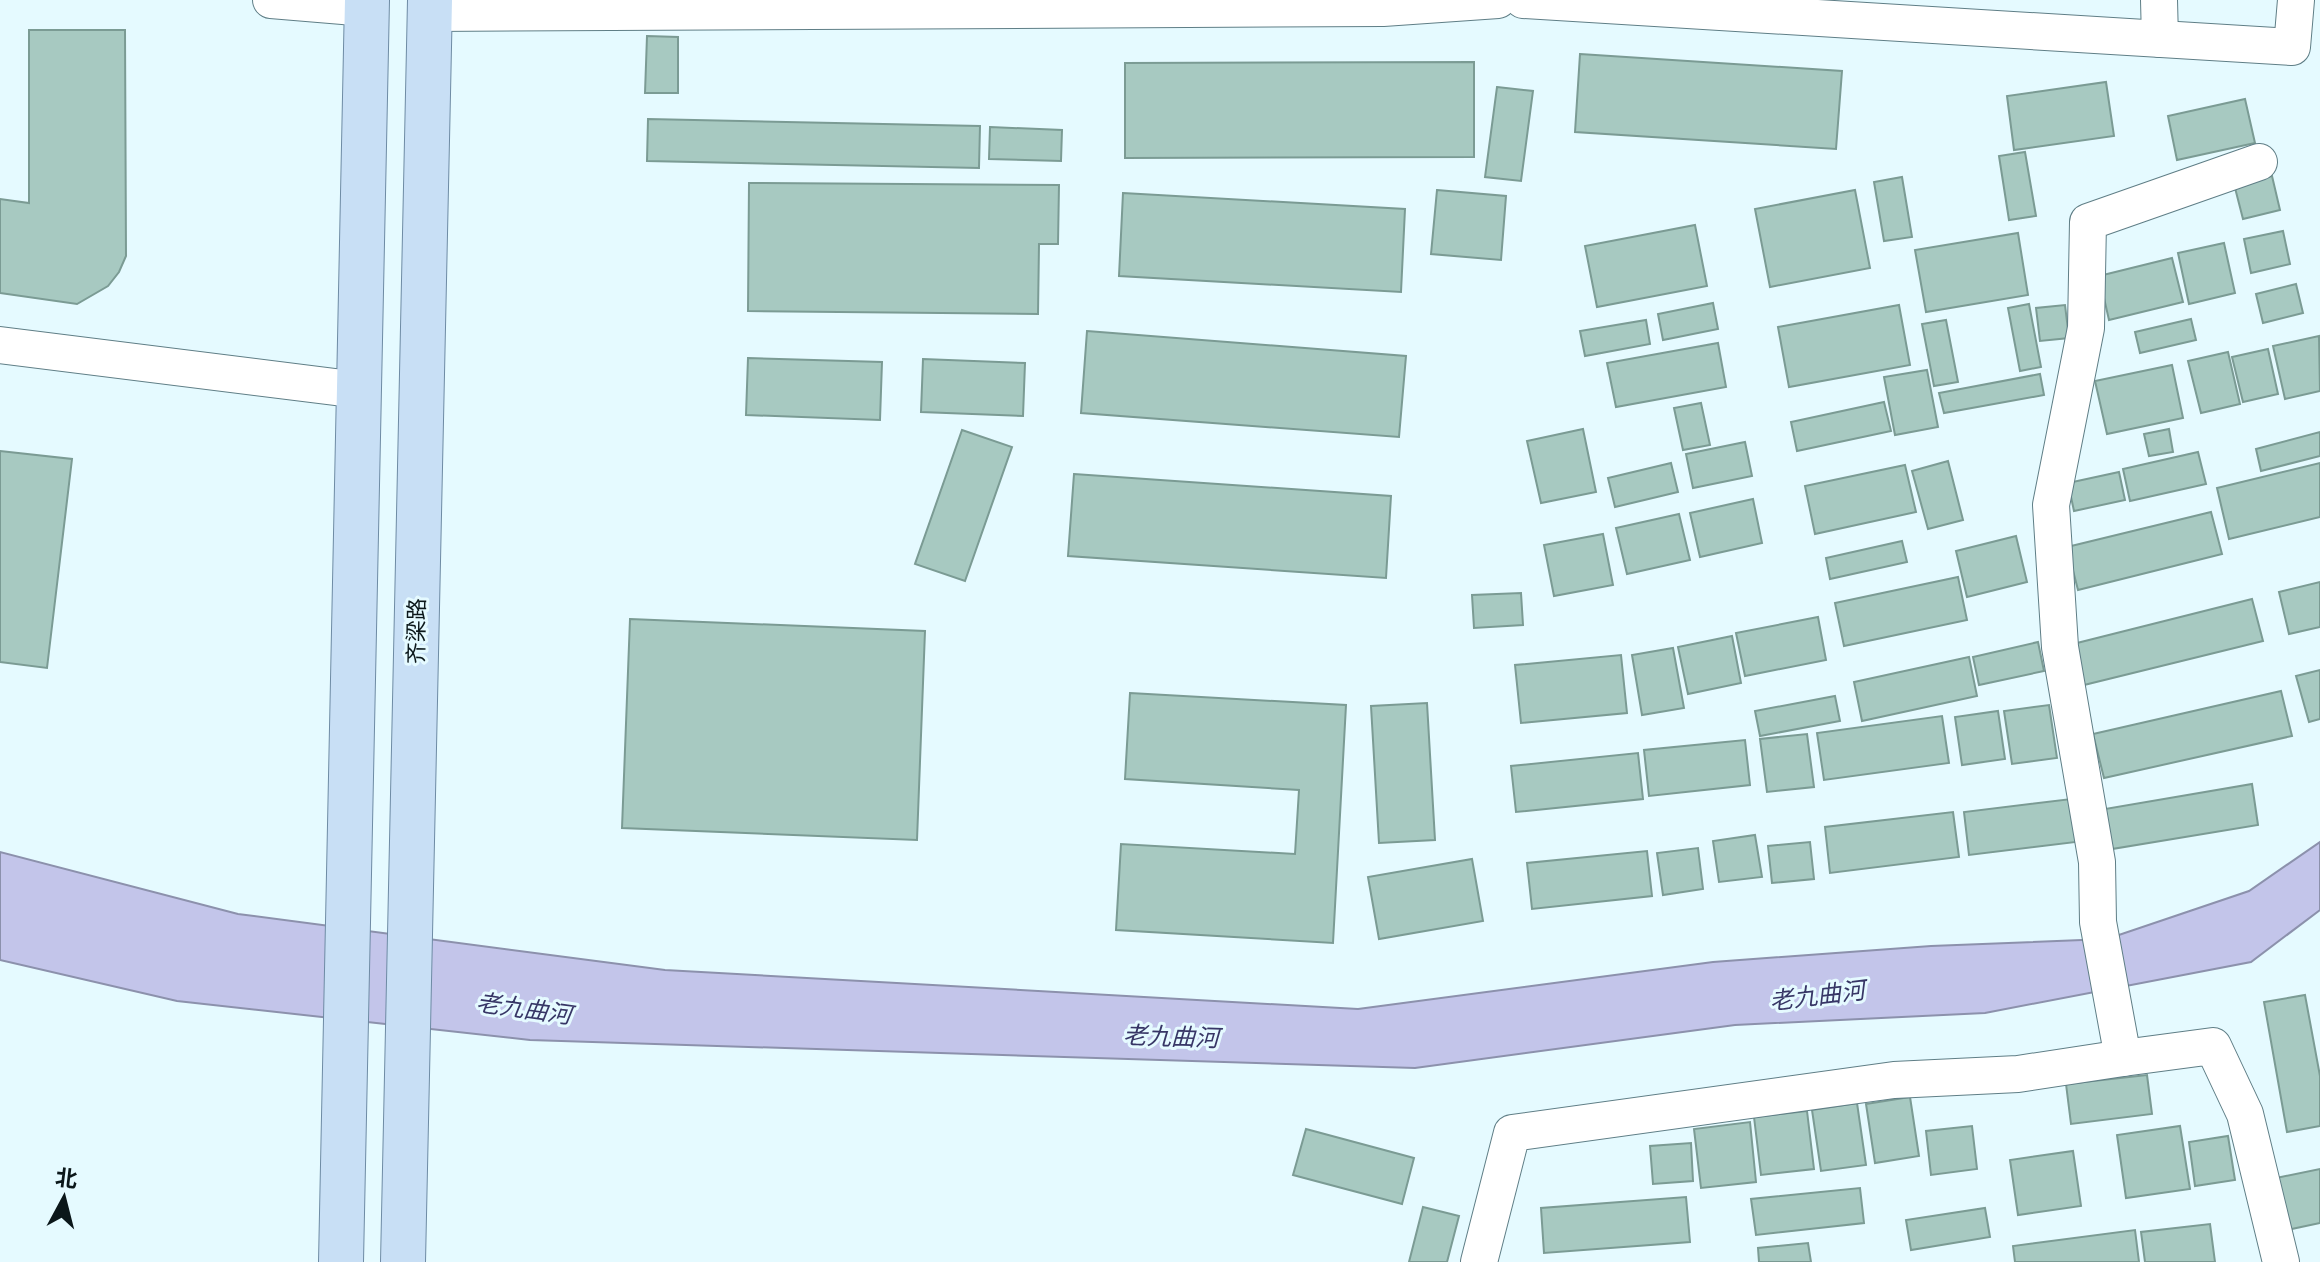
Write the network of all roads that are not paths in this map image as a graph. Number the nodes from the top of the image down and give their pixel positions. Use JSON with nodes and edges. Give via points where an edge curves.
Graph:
{"nodes":[{"id":1,"x":271,"y":0,"type":"edge"},
{"id":2,"x":1498,"y":0,"type":"edge"},
{"id":3,"x":1523,"y":0,"type":"edge"},
{"id":4,"x":2159,"y":0,"type":"edge"},
{"id":5,"x":2296,"y":0,"type":"edge"},
{"id":6,"x":367,"y":4,"type":"edge"},
{"id":7,"x":830,"y":5,"type":"edge"},
{"id":8,"x":430,"y":6,"type":"edge"},
{"id":9,"x":2160,"y":39,"type":"junction"},
{"id":10,"x":2259,"y":162,"type":"dead end"},
{"id":11,"x":0,"y":345,"type":"edge"},
{"id":12,"x":359,"y":390,"type":"junction"},
{"id":13,"x":2121,"y":1046,"type":"junction"},
{"id":14,"x":341,"y":1262,"type":"edge"},
{"id":15,"x":403,"y":1262,"type":"edge"},
{"id":16,"x":1479,"y":1262,"type":"edge"},
{"id":17,"x":2281,"y":1262,"type":"edge"}],
"edges":[{"from":1,"to":6,"type":"street"},
{"from":2,"to":7,"type":"street","via":[[1383,8]]},
{"from":3,"to":9,"type":"street"},
{"from":4,"to":9,"type":"street"},
{"from":5,"to":9,"type":"street","via":[[2292,47]]},
{"from":6,"to":8,"type":"main road"},
{"from":6,"to":12,"type":"main road"},
{"from":7,"to":8,"type":"street"},
{"from":8,"to":15,"type":"main road","name":"齐梁路"},
{"from":10,"to":13,"type":"street","via":[[2088,222],[2086,328],[2051,505],[2060,647],[2097,862],[2098,922]]},
{"from":11,"to":12,"type":"street"},
{"from":12,"to":14,"type":"main road"},
{"from":13,"to":16,"type":"street","via":[[2018,1074],[1894,1080],[1512,1133]]},
{"from":13,"to":17,"type":"street","via":[[2213,1046],[2245,1114]]}]}
